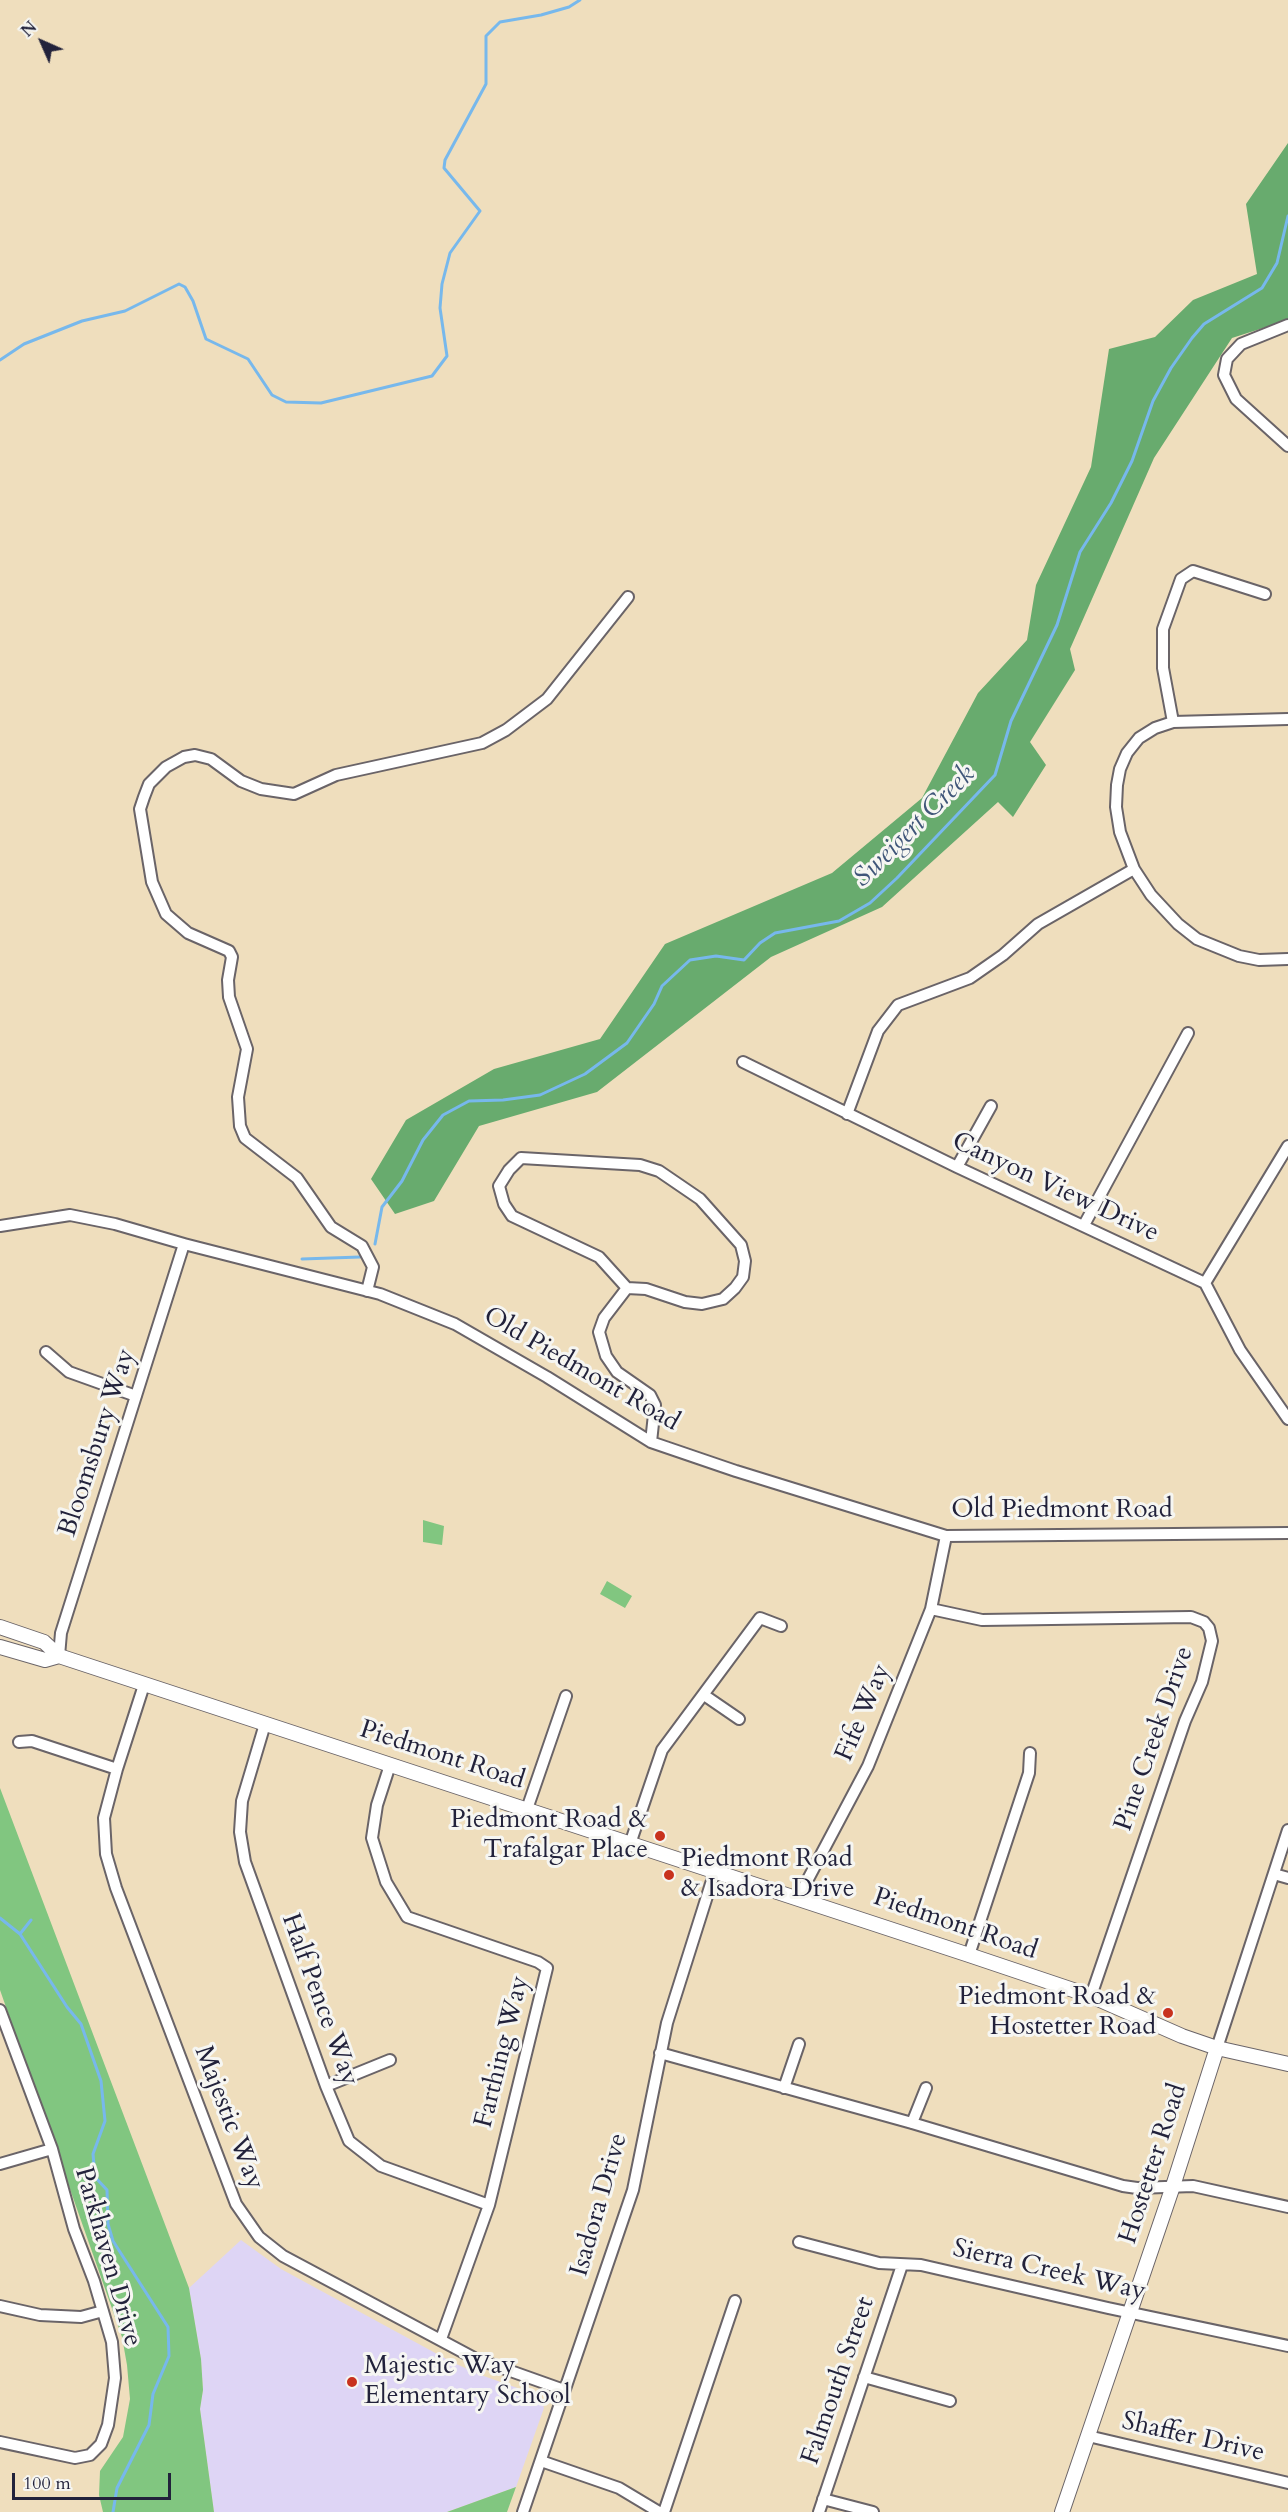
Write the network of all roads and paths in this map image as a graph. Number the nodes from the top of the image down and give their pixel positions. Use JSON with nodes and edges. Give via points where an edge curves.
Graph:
{"nodes":[{"id":1,"x":1288,"y":325,"type":"edge"},
{"id":2,"x":1288,"y":446,"type":"edge"},
{"id":3,"x":1264,"y":594,"type":"dead end"},
{"id":4,"x":628,"y":597,"type":"dead end"},
{"id":5,"x":1288,"y":719,"type":"edge"},
{"id":6,"x":1173,"y":722,"type":"junction"},
{"id":7,"x":1134,"y":868,"type":"junction"},
{"id":8,"x":1288,"y":959,"type":"edge"},
{"id":9,"x":1188,"y":1033,"type":"dead end"},
{"id":10,"x":743,"y":1062,"type":"dead end"},
{"id":11,"x":991,"y":1106,"type":"dead end"},
{"id":12,"x":847,"y":1114,"type":"junction"},
{"id":13,"x":1288,"y":1146,"type":"edge"},
{"id":14,"x":957,"y":1167,"type":"junction"},
{"id":15,"x":1084,"y":1225,"type":"junction"},
{"id":16,"x":0,"y":1226,"type":"edge"},
{"id":17,"x":184,"y":1244,"type":"junction"},
{"id":18,"x":1205,"y":1283,"type":"junction"},
{"id":19,"x":627,"y":1288,"type":"junction"},
{"id":20,"x":367,"y":1291,"type":"junction"},
{"id":21,"x":46,"y":1352,"type":"dead end"},
{"id":22,"x":136,"y":1396,"type":"junction"},
{"id":23,"x":1286,"y":1412,"type":"edge"},
{"id":24,"x":651,"y":1442,"type":"junction"},
{"id":25,"x":1288,"y":1533,"type":"edge"},
{"id":26,"x":946,"y":1536,"type":"junction"},
{"id":27,"x":931,"y":1609,"type":"junction"},
{"id":28,"x":781,"y":1626,"type":"dead end"},
{"id":29,"x":0,"y":1627,"type":"edge"},
{"id":30,"x":0,"y":1647,"type":"edge"},
{"id":31,"x":58,"y":1656,"type":"junction"},
{"id":32,"x":144,"y":1685,"type":"junction"},
{"id":33,"x":704,"y":1695,"type":"junction"},
{"id":34,"x":566,"y":1696,"type":"dead end"},
{"id":35,"x":739,"y":1719,"type":"dead end"},
{"id":36,"x":265,"y":1724,"type":"junction"},
{"id":37,"x":19,"y":1742,"type":"dead end"},
{"id":38,"x":1030,"y":1753,"type":"dead end"},
{"id":39,"x":390,"y":1765,"type":"junction"},
{"id":40,"x":117,"y":1769,"type":"junction"},
{"id":41,"x":528,"y":1809,"type":"junction"},
{"id":42,"x":1288,"y":1830,"type":"edge"},
{"id":43,"x":630,"y":1844,"type":"junction"},
{"id":44,"x":715,"y":1871,"type":"junction"},
{"id":45,"x":1274,"y":1874,"type":"junction"},
{"id":46,"x":1288,"y":1878,"type":"edge"},
{"id":47,"x":798,"y":1898,"type":"junction"},
{"id":48,"x":969,"y":1955,"type":"junction"},
{"id":49,"x":1091,"y":1996,"type":"junction"},
{"id":50,"x":1,"y":2016,"type":"edge"},
{"id":51,"x":799,"y":2044,"type":"dead end"},
{"id":52,"x":1217,"y":2048,"type":"junction"},
{"id":53,"x":660,"y":2053,"type":"junction"},
{"id":54,"x":390,"y":2060,"type":"dead end"},
{"id":55,"x":1288,"y":2064,"type":"edge"},
{"id":56,"x":326,"y":2086,"type":"junction"},
{"id":57,"x":784,"y":2088,"type":"junction"},
{"id":58,"x":926,"y":2088,"type":"dead end"},
{"id":59,"x":912,"y":2123,"type":"junction"},
{"id":60,"x":52,"y":2149,"type":"junction"},
{"id":61,"x":0,"y":2164,"type":"edge"},
{"id":62,"x":1173,"y":2186,"type":"junction"},
{"id":63,"x":489,"y":2205,"type":"junction"},
{"id":64,"x":1288,"y":2207,"type":"edge"},
{"id":65,"x":799,"y":2242,"type":"dead end"},
{"id":66,"x":902,"y":2265,"type":"junction"},
{"id":67,"x":735,"y":2301,"type":"dead end"},
{"id":68,"x":0,"y":2306,"type":"edge"},
{"id":69,"x":103,"y":2311,"type":"junction"},
{"id":70,"x":1129,"y":2313,"type":"junction"},
{"id":71,"x":441,"y":2339,"type":"junction"},
{"id":72,"x":1288,"y":2346,"type":"edge"},
{"id":73,"x":864,"y":2377,"type":"junction"},
{"id":74,"x":564,"y":2390,"type":"junction"},
{"id":75,"x":950,"y":2401,"type":"dead end"},
{"id":76,"x":1088,"y":2436,"type":"junction"},
{"id":77,"x":0,"y":2442,"type":"edge"},
{"id":78,"x":541,"y":2461,"type":"junction"},
{"id":79,"x":1288,"y":2482,"type":"edge"},
{"id":80,"x":823,"y":2499,"type":"junction"},
{"id":81,"x":523,"y":2512,"type":"edge"},
{"id":82,"x":662,"y":2512,"type":"edge"},
{"id":83,"x":819,"y":2512,"type":"edge"},
{"id":84,"x":873,"y":2512,"type":"edge"},
{"id":85,"x":1062,"y":2512,"type":"edge"}],
"edges":[{"from":1,"to":2,"type":"street","via":[[1241,344],[1227,359],[1224,375],[1236,399]]},
{"from":3,"to":6,"type":"street","via":[[1193,571],[1181,579],[1163,629],[1163,668]]},
{"from":4,"to":20,"type":"street","via":[[548,699],[482,743],[336,775],[294,794],[261,789],[241,781],[211,759],[195,755],[166,767],[149,784],[144,797],[140,809],[152,882],[166,914],[188,933],[229,951],[232,957],[229,997],[247,1049],[238,1097],[245,1138],[297,1178],[331,1227],[362,1246],[373,1267]]},
{"from":5,"to":6,"type":"street"},
{"from":6,"to":7,"type":"street","via":[[1139,738],[1120,769],[1116,807],[1120,832]]},
{"from":7,"to":8,"type":"street","via":[[1151,895],[1197,939],[1239,956]]},
{"from":7,"to":12,"type":"street","via":[[1038,924],[1003,956],[970,978],[898,1005],[878,1031]]},
{"from":9,"to":15,"type":"street"},
{"from":10,"to":12,"type":"street","name":"Canyon View Drive"},
{"from":11,"to":14,"type":"street"},
{"from":12,"to":14,"type":"street","name":"Canyon View Drive"},
{"from":13,"to":18,"type":"street"},
{"from":14,"to":15,"type":"street","name":"Canyon View Drive"},
{"from":15,"to":18,"type":"street","name":"Canyon View Drive"},
{"from":16,"to":17,"type":"street","name":"Old Piedmont Road","via":[[70,1215]]},
{"from":17,"to":20,"type":"street","name":"Old Piedmont Road"},
{"from":17,"to":22,"type":"street","name":"Bloomsbury Way"},
{"from":18,"to":23,"type":"street","via":[[1240,1350]]},
{"from":19,"to":19,"type":"street","via":[[599,1257],[512,1216],[499,1186],[521,1158],[640,1165],[659,1171],[700,1199],[741,1245],[743,1277],[723,1299],[702,1304]]},
{"from":19,"to":24,"type":"street","via":[[604,1318],[599,1332],[606,1356],[617,1372],[650,1395],[655,1405]]},
{"from":20,"to":24,"type":"street","name":"Old Piedmont Road","via":[[455,1324]]},
{"from":21,"to":22,"type":"street","via":[[69,1372]]},
{"from":22,"to":31,"type":"street","name":"Bloomsbury Way","via":[[61,1633]]},
{"from":24,"to":26,"type":"street","name":"Old Piedmont Road"},
{"from":25,"to":26,"type":"street","name":"Old Piedmont Road"},
{"from":26,"to":27,"type":"street","name":"Fife Way"},
{"from":27,"to":47,"type":"street","name":"Fife Way","via":[[868,1766]]},
{"from":27,"to":49,"type":"street","name":"Pine Creek Drive","via":[[982,1620],[1191,1617],[1209,1628],[1212,1641],[1202,1682]]},
{"from":28,"to":33,"type":"street","via":[[760,1618]]},
{"from":29,"to":31,"type":"main road","name":"Piedmont Road","via":[[44,1642]]},
{"from":30,"to":31,"type":"main road","name":"Piedmont Road","via":[[45,1660]]},
{"from":31,"to":32,"type":"main road","name":"Piedmont Road"},
{"from":32,"to":36,"type":"main road","name":"Piedmont Road"},
{"from":32,"to":40,"type":"street","name":"Majestic Way"},
{"from":33,"to":35,"type":"street"},
{"from":33,"to":43,"type":"street","via":[[662,1750]]},
{"from":34,"to":41,"type":"street"},
{"from":36,"to":39,"type":"main road","name":"Piedmont Road"},
{"from":36,"to":56,"type":"street","name":"Half Pence Way","via":[[242,1800],[245,1862]]},
{"from":37,"to":40,"type":"street","via":[[32,1741]]},
{"from":38,"to":48,"type":"street","via":[[1029,1773]]},
{"from":39,"to":41,"type":"main road","name":"Piedmont Road"},
{"from":39,"to":63,"type":"street","name":"Farthing Way","via":[[377,1805],[372,1838],[386,1882],[407,1917],[547,1968]]},
{"from":40,"to":71,"type":"street","name":"Majestic Way","via":[[104,1818],[106,1854],[236,2204],[259,2237],[283,2256]]},
{"from":41,"to":43,"type":"main road","name":"Piedmont Road"},
{"from":42,"to":45,"type":"street","name":"Hostetter Road"},
{"from":43,"to":44,"type":"main road","name":"Piedmont Road"},
{"from":44,"to":47,"type":"main road","name":"Piedmont Road"},
{"from":44,"to":53,"type":"street","name":"Isadora Drive"},
{"from":45,"to":46,"type":"street"},
{"from":45,"to":52,"type":"street","name":"Hostetter Road"},
{"from":47,"to":48,"type":"main road","name":"Piedmont Road"},
{"from":48,"to":49,"type":"main road","name":"Piedmont Road"},
{"from":49,"to":52,"type":"main road","name":"Piedmont Road"},
{"from":50,"to":60,"type":"street","name":"Parkhaven Drive"},
{"from":51,"to":57,"type":"street"},
{"from":52,"to":55,"type":"main road","name":"Piedmont Road"},
{"from":52,"to":62,"type":"main road","name":"Hostetter Road"},
{"from":53,"to":57,"type":"street"},
{"from":53,"to":74,"type":"street","name":"Isadora Drive","via":[[633,2190]]},
{"from":54,"to":56,"type":"street"},
{"from":56,"to":63,"type":"street","name":"Half Pence Way","via":[[349,2141],[381,2166]]},
{"from":57,"to":59,"type":"street"},
{"from":58,"to":59,"type":"street"},
{"from":59,"to":62,"type":"street","via":[[1123,2186]]},
{"from":60,"to":61,"type":"street"},
{"from":60,"to":69,"type":"street","name":"Parkhaven Drive","via":[[74,2229]]},
{"from":62,"to":64,"type":"street","via":[[1193,2186]]},
{"from":62,"to":70,"type":"main road","name":"Hostetter Road"},
{"from":63,"to":71,"type":"street","name":"Farthing Way"},
{"from":65,"to":66,"type":"street","name":"Sierra Creek Way","via":[[879,2263]]},
{"from":66,"to":70,"type":"street","name":"Sierra Creek Way","via":[[921,2265]]},
{"from":66,"to":73,"type":"street","name":"Falmouth Street"},
{"from":67,"to":82,"type":"street"},
{"from":68,"to":69,"type":"street","via":[[40,2315],[81,2317]]},
{"from":69,"to":77,"type":"street","name":"Parkhaven Drive","via":[[116,2378],[108,2425],[96,2450],[75,2457]]},
{"from":70,"to":72,"type":"street","name":"Sierra Creek Way"},
{"from":70,"to":76,"type":"main road","name":"Hostetter Road"},
{"from":71,"to":74,"type":"street","name":"Majestic Way","via":[[474,2358]]},
{"from":73,"to":75,"type":"street"},
{"from":73,"to":80,"type":"street","name":"Falmouth Street"},
{"from":74,"to":78,"type":"street","name":"Isadora Drive"},
{"from":76,"to":79,"type":"street","name":"Shaffer Drive"},
{"from":76,"to":85,"type":"main road","name":"Hostetter Road"},
{"from":78,"to":81,"type":"street","name":"Isadora Drive"},
{"from":78,"to":82,"type":"street","via":[[619,2488]]},
{"from":80,"to":83,"type":"street","name":"Falmouth Street"},
{"from":80,"to":84,"type":"street"}]}
